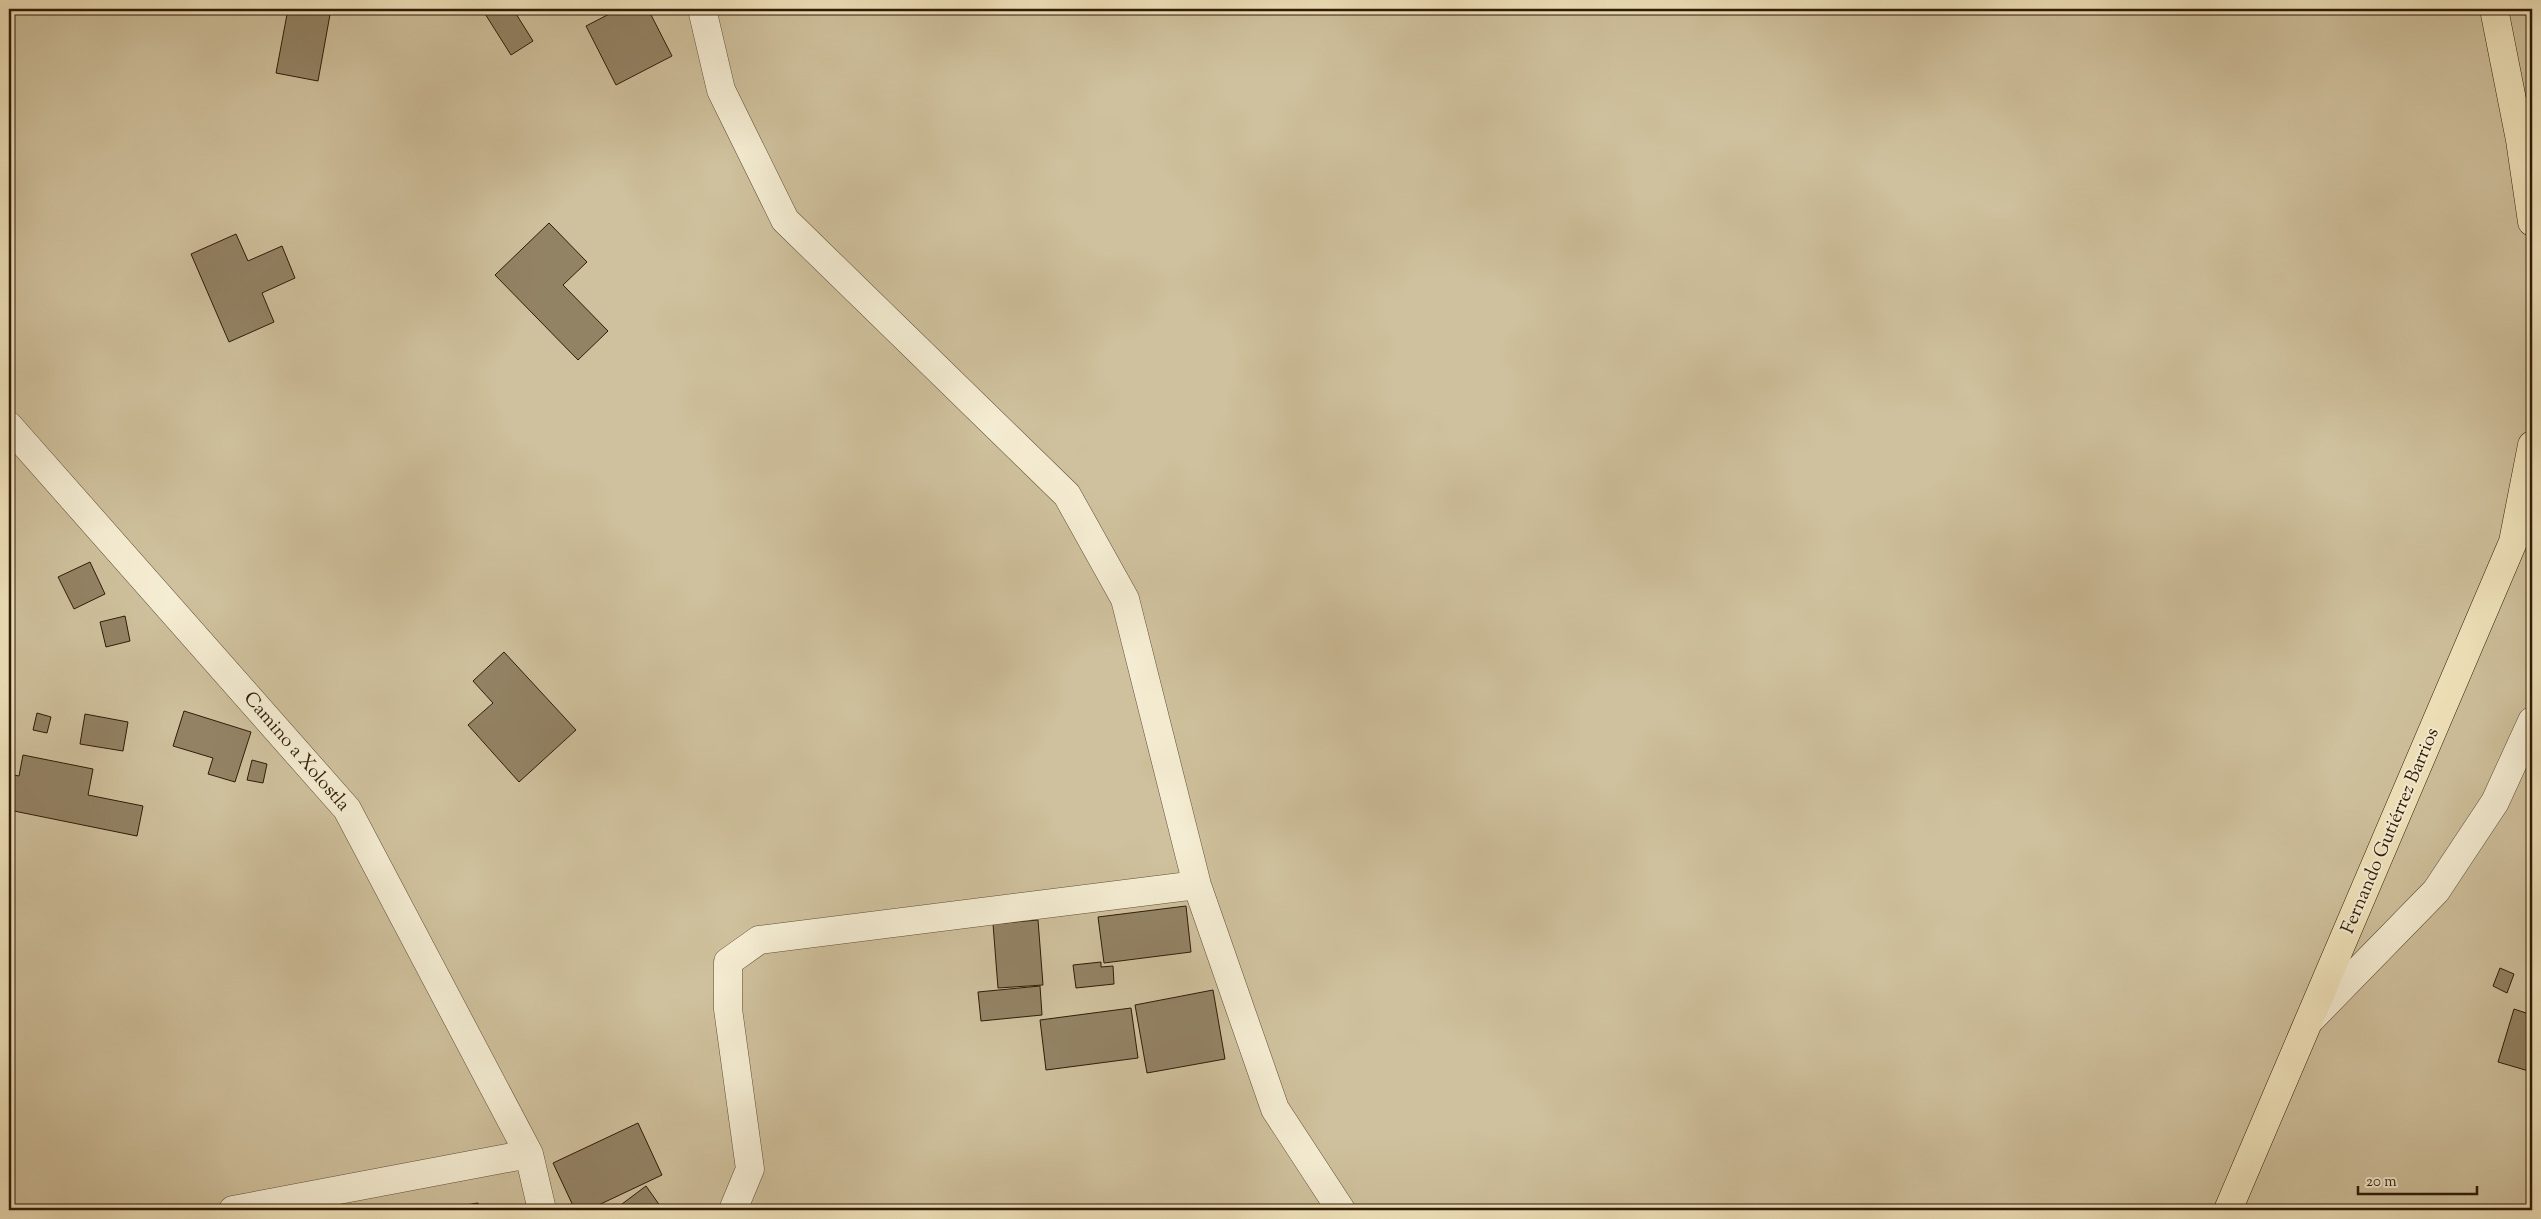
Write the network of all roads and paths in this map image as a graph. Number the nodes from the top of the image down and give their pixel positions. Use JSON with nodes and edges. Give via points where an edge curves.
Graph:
{"nodes":[{"id":1,"x":702,"y":9,"type":"edge"},
{"id":2,"x":2494,"y":9,"type":"edge"},
{"id":3,"x":2532,"y":222,"type":"edge"},
{"id":4,"x":9,"y":426,"type":"edge"},
{"id":5,"x":2532,"y":446,"type":"edge"},
{"id":6,"x":2532,"y":721,"type":"edge"},
{"id":7,"x":1197,"y":885,"type":"junction"},
{"id":8,"x":2311,"y":1020,"type":"junction"},
{"id":9,"x":528,"y":1154,"type":"junction"},
{"id":10,"x":233,"y":1210,"type":"edge"},
{"id":11,"x":542,"y":1210,"type":"edge"},
{"id":12,"x":733,"y":1210,"type":"edge"},
{"id":13,"x":1341,"y":1210,"type":"edge"},
{"id":14,"x":2228,"y":1210,"type":"edge"}],
"edges":[{"from":1,"to":7,"type":"street","via":[[721,90],[785,220],[1067,495],[1125,599]]},
{"from":2,"to":3,"type":"main road","via":[[2520,140]]},
{"from":4,"to":9,"type":"street","name":"Camino a Xolostla","via":[[347,809]]},
{"from":5,"to":8,"type":"main road","name":"Fernando Gutiérrez Barrios","via":[[2513,542]]},
{"from":6,"to":8,"type":"street","via":[[2495,802],[2436,891]]},
{"from":7,"to":12,"type":"street","via":[[759,940],[728,962],[728,1009],[750,1169]]},
{"from":7,"to":13,"type":"street","via":[[1276,1109]]},
{"from":8,"to":14,"type":"main road","name":"Fernando Gutiérrez Barrios"},
{"from":9,"to":10,"type":"street"},
{"from":9,"to":11,"type":"street","name":"Camino a Xolostla"}]}
